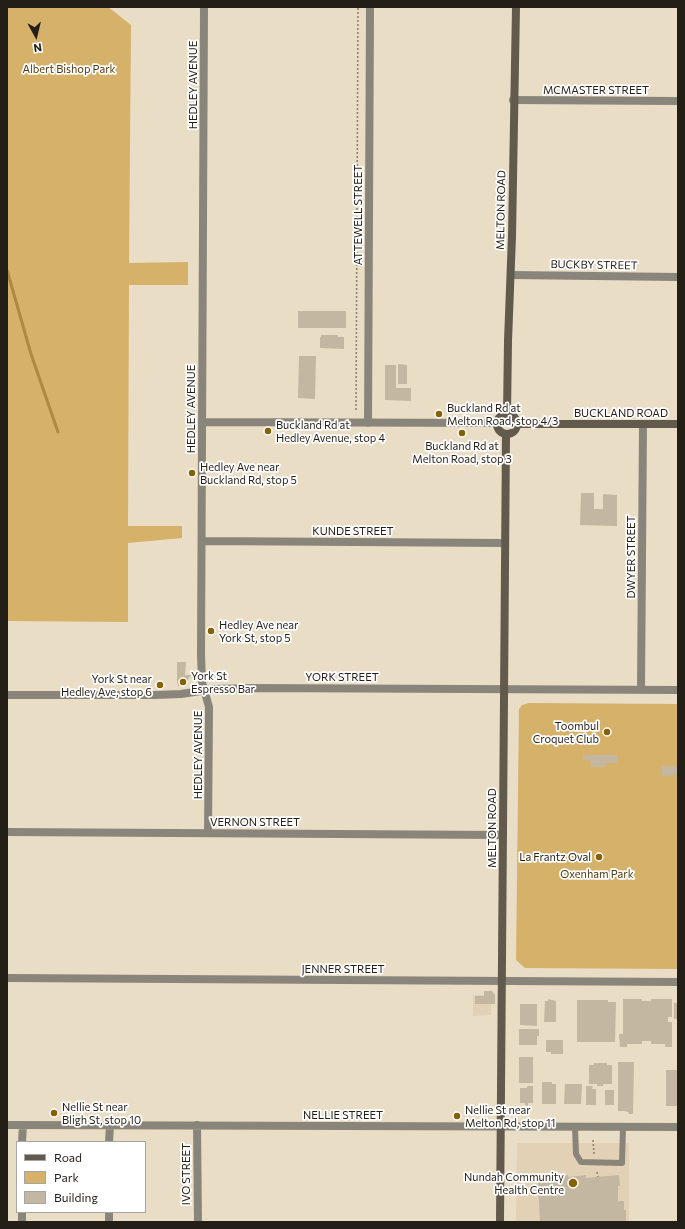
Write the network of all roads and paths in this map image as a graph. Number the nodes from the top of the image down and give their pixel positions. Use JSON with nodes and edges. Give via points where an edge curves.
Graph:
{"nodes":[{"id":1,"x":204,"y":7,"type":"edge"},
{"id":2,"x":358,"y":7,"type":"edge"},
{"id":3,"x":370,"y":7,"type":"edge"},
{"id":4,"x":516,"y":7,"type":"edge"},
{"id":5,"x":513,"y":100,"type":"junction"},
{"id":6,"x":678,"y":101,"type":"edge"},
{"id":7,"x":511,"y":275,"type":"junction"},
{"id":8,"x":678,"y":277,"type":"edge"},
{"id":9,"x":356,"y":410,"type":"dead end"},
{"id":10,"x":507,"y":414,"type":"junction"},
{"id":11,"x":202,"y":422,"type":"junction"},
{"id":12,"x":368,"y":423,"type":"junction"},
{"id":13,"x":497,"y":424,"type":"junction"},
{"id":14,"x":517,"y":424,"type":"junction"},
{"id":15,"x":642,"y":424,"type":"junction"},
{"id":16,"x":678,"y":424,"type":"edge"},
{"id":17,"x":506,"y":434,"type":"junction"},
{"id":18,"x":202,"y":541,"type":"junction"},
{"id":19,"x":505,"y":543,"type":"junction"},
{"id":20,"x":504,"y":689,"type":"junction"},
{"id":21,"x":641,"y":689,"type":"junction"},
{"id":22,"x":204,"y":690,"type":"junction"},
{"id":23,"x":678,"y":690,"type":"edge"},
{"id":24,"x":7,"y":695,"type":"edge"},
{"id":25,"x":7,"y":832,"type":"edge"},
{"id":26,"x":208,"y":833,"type":"junction"},
{"id":27,"x":503,"y":835,"type":"junction"},
{"id":28,"x":7,"y":978,"type":"edge"},
{"id":29,"x":502,"y":981,"type":"junction"},
{"id":30,"x":678,"y":982,"type":"edge"},
{"id":31,"x":7,"y":1125,"type":"edge"},
{"id":32,"x":22,"y":1125,"type":"junction"},
{"id":33,"x":110,"y":1125,"type":"junction"},
{"id":34,"x":197,"y":1125,"type":"junction"},
{"id":35,"x":501,"y":1127,"type":"junction"},
{"id":36,"x":575,"y":1127,"type":"junction"},
{"id":37,"x":622,"y":1127,"type":"junction"},
{"id":38,"x":678,"y":1127,"type":"edge"},
{"id":39,"x":593,"y":1140,"type":"dead end"},
{"id":40,"x":22,"y":1141,"type":"edge"},
{"id":41,"x":109,"y":1141,"type":"edge"},
{"id":42,"x":594,"y":1155,"type":"dead end"},
{"id":43,"x":597,"y":1172,"type":"dead end"},
{"id":44,"x":598,"y":1177,"type":"dead end"},
{"id":45,"x":198,"y":1222,"type":"edge"},
{"id":46,"x":500,"y":1222,"type":"edge"}],
"edges":[{"from":1,"to":11,"type":"street","name":"HEDLEY AVENUE"},
{"from":2,"to":9,"type":"path"},
{"from":3,"to":12,"type":"street","name":"ATTEWELL STREET"},
{"from":4,"to":5,"type":"street","name":"MELTON ROAD"},
{"from":5,"to":6,"type":"street","name":"MCMASTER STREET"},
{"from":5,"to":7,"type":"street","name":"MELTON ROAD"},
{"from":7,"to":8,"type":"street","name":"BUCKBY STREET"},
{"from":7,"to":10,"type":"street","name":"MELTON ROAD"},
{"from":10,"to":13,"type":"street","via":[[501,416]]},
{"from":10,"to":14,"type":"street","via":[[513,416]]},
{"from":11,"to":12,"type":"street"},
{"from":11,"to":18,"type":"street","name":"HEDLEY AVENUE"},
{"from":12,"to":13,"type":"street"},
{"from":13,"to":17,"type":"street","via":[[500,431]]},
{"from":14,"to":15,"type":"street","name":"BUCKLAND ROAD"},
{"from":14,"to":17,"type":"street","via":[[515,430]]},
{"from":15,"to":16,"type":"street","name":"BUCKLAND ROAD"},
{"from":15,"to":21,"type":"street","name":"DWYER STREET"},
{"from":17,"to":19,"type":"street","name":"MELTON ROAD"},
{"from":18,"to":19,"type":"street","name":"KUNDE STREET"},
{"from":18,"to":22,"type":"street","name":"HEDLEY AVENUE","via":[[201,676]]},
{"from":19,"to":20,"type":"street","name":"MELTON ROAD"},
{"from":20,"to":21,"type":"street","name":"YORK STREET"},
{"from":20,"to":22,"type":"street","name":"YORK STREET"},
{"from":20,"to":27,"type":"street","name":"MELTON ROAD"},
{"from":21,"to":23,"type":"street","name":"YORK STREET"},
{"from":22,"to":24,"type":"street","name":"YORK STREET","via":[[155,695]]},
{"from":22,"to":26,"type":"street","name":"HEDLEY AVENUE","via":[[209,707]]},
{"from":25,"to":26,"type":"street","name":"VERNON STREET"},
{"from":26,"to":27,"type":"street","name":"VERNON STREET"},
{"from":27,"to":29,"type":"street","name":"MELTON ROAD"},
{"from":28,"to":29,"type":"street","name":"JENNER STREET"},
{"from":29,"to":30,"type":"street","name":"JENNER STREET"},
{"from":29,"to":35,"type":"street","name":"MELTON ROAD"},
{"from":31,"to":32,"type":"street","name":"NELLIE STREET"},
{"from":32,"to":33,"type":"street","name":"NELLIE STREET"},
{"from":32,"to":40,"type":"street"},
{"from":33,"to":34,"type":"street","name":"NELLIE STREET"},
{"from":33,"to":41,"type":"street"},
{"from":34,"to":35,"type":"street","name":"NELLIE STREET"},
{"from":34,"to":45,"type":"street","name":"IVO STREET"},
{"from":35,"to":36,"type":"street","name":"NELLIE STREET"},
{"from":35,"to":46,"type":"street","name":"MELTON ROAD"},
{"from":36,"to":37,"type":"street","name":"NELLIE STREET"},
{"from":36,"to":37,"type":"lane","via":[[576,1154],[581,1162],[622,1162]]},
{"from":37,"to":38,"type":"street","name":"NELLIE STREET"},
{"from":39,"to":42,"type":"path"},
{"from":43,"to":44,"type":"path"}]}
